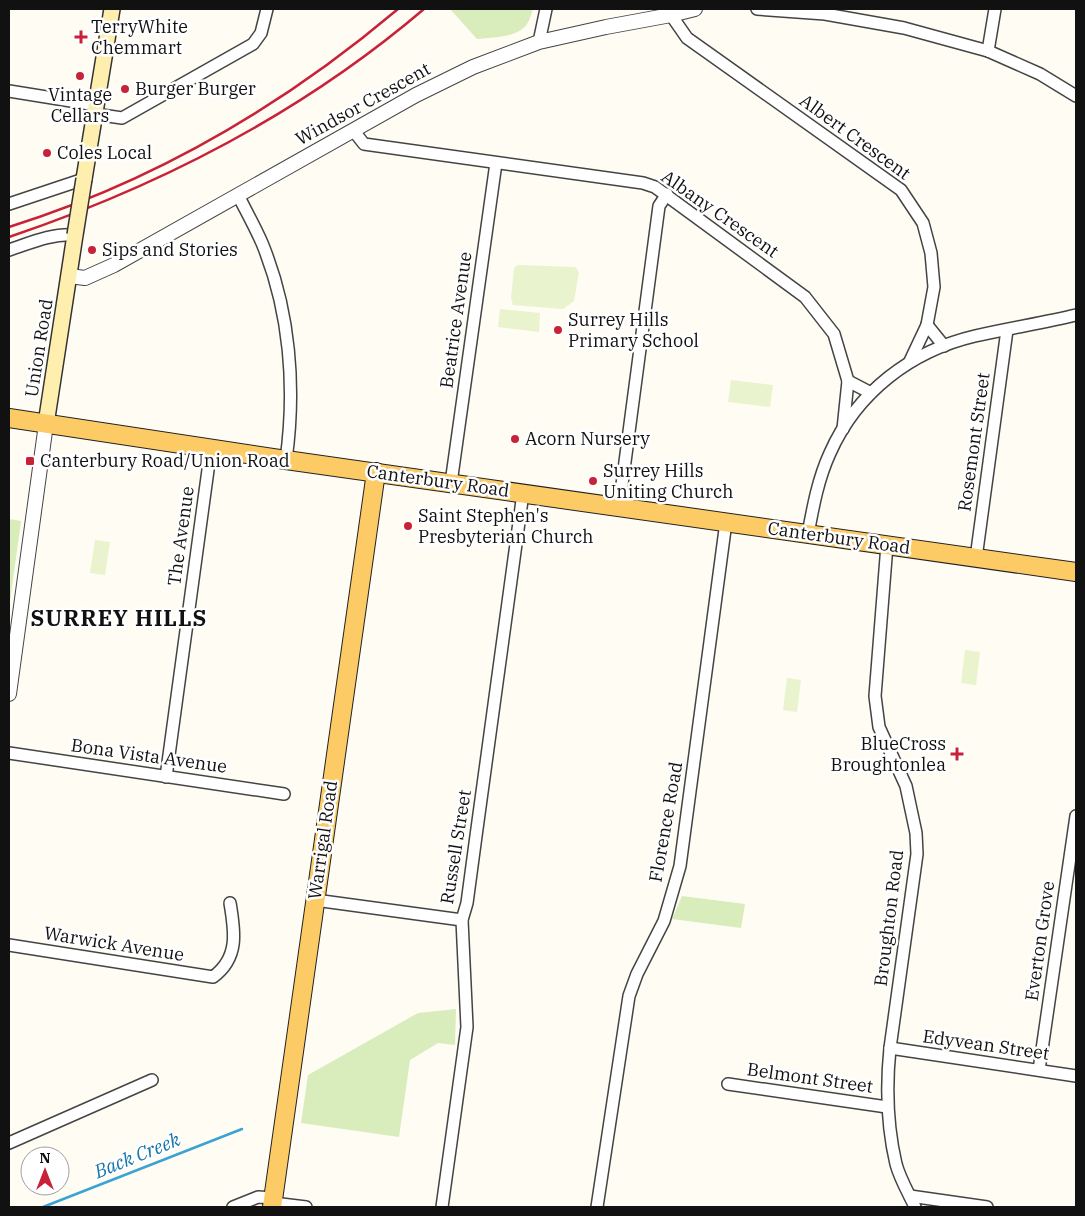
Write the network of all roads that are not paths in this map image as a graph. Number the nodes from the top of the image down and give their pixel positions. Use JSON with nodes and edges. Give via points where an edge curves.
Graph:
{"nodes":[{"id":1,"x":112,"y":9,"type":"edge"},
{"id":2,"x":266,"y":9,"type":"edge"},
{"id":3,"x":546,"y":9,"type":"edge"},
{"id":4,"x":696,"y":9,"type":"edge"},
{"id":5,"x":756,"y":9,"type":"edge"},
{"id":6,"x":995,"y":9,"type":"edge"},
{"id":7,"x":671,"y":15,"type":"junction"},
{"id":8,"x":538,"y":42,"type":"junction"},
{"id":9,"x":988,"y":52,"type":"junction"},
{"id":10,"x":9,"y":91,"type":"edge"},
{"id":11,"x":1076,"y":96,"type":"edge"},
{"id":12,"x":95,"y":109,"type":"junction"},
{"id":13,"x":353,"y":130,"type":"junction"},
{"id":14,"x":496,"y":163,"type":"junction"},
{"id":15,"x":84,"y":179,"type":"junction"},
{"id":16,"x":667,"y":194,"type":"junction"},
{"id":17,"x":238,"y":195,"type":"junction"},
{"id":18,"x":9,"y":204,"type":"edge"},
{"id":19,"x":76,"y":235,"type":"junction"},
{"id":20,"x":9,"y":250,"type":"edge"},
{"id":21,"x":69,"y":276,"type":"junction"},
{"id":22,"x":1076,"y":315,"type":"edge"},
{"id":23,"x":927,"y":325,"type":"junction"},
{"id":24,"x":1007,"y":330,"type":"junction"},
{"id":25,"x":944,"y":346,"type":"junction"},
{"id":26,"x":910,"y":361,"type":"junction"},
{"id":27,"x":848,"y":381,"type":"junction"},
{"id":28,"x":871,"y":394,"type":"junction"},
{"id":29,"x":9,"y":418,"type":"edge"},
{"id":30,"x":46,"y":424,"type":"junction"},
{"id":31,"x":843,"y":429,"type":"junction"},
{"id":32,"x":211,"y":448,"type":"junction"},
{"id":33,"x":286,"y":460,"type":"junction"},
{"id":34,"x":376,"y":472,"type":"junction"},
{"id":35,"x":450,"y":483,"type":"junction"},
{"id":36,"x":523,"y":493,"type":"junction"},
{"id":37,"x":619,"y":507,"type":"junction"},
{"id":38,"x":726,"y":522,"type":"junction"},
{"id":39,"x":808,"y":534,"type":"junction"},
{"id":40,"x":887,"y":545,"type":"junction"},
{"id":41,"x":976,"y":558,"type":"junction"},
{"id":42,"x":1076,"y":572,"type":"edge"},
{"id":43,"x":9,"y":694,"type":"edge"},
{"id":44,"x":9,"y":753,"type":"edge"},
{"id":45,"x":166,"y":777,"type":"junction"},
{"id":46,"x":284,"y":794,"type":"dead end"},
{"id":47,"x":1076,"y":816,"type":"edge"},
{"id":48,"x":315,"y":900,"type":"junction"},
{"id":49,"x":230,"y":903,"type":"dead end"},
{"id":50,"x":462,"y":920,"type":"junction"},
{"id":51,"x":9,"y":944,"type":"edge"},
{"id":52,"x":890,"y":1048,"type":"junction"},
{"id":53,"x":1039,"y":1070,"type":"junction"},
{"id":54,"x":1076,"y":1076,"type":"edge"},
{"id":55,"x":152,"y":1080,"type":"dead end"},
{"id":56,"x":728,"y":1084,"type":"dead end"},
{"id":57,"x":887,"y":1107,"type":"junction"},
{"id":58,"x":9,"y":1143,"type":"edge"},
{"id":59,"x":910,"y":1196,"type":"junction"},
{"id":60,"x":273,"y":1203,"type":"edge"},
{"id":61,"x":233,"y":1207,"type":"edge"},
{"id":62,"x":306,"y":1207,"type":"edge"},
{"id":63,"x":442,"y":1207,"type":"edge"},
{"id":64,"x":597,"y":1207,"type":"edge"},
{"id":65,"x":915,"y":1207,"type":"edge"},
{"id":66,"x":987,"y":1207,"type":"edge"}],
"edges":[{"from":1,"to":12,"type":"main road","name":"Union Road"},
{"from":2,"to":12,"type":"street","via":[[261,34],[253,44],[122,118]]},
{"from":3,"to":8,"type":"street"},
{"from":4,"to":7,"type":"street","name":"Windsor Crescent"},
{"from":5,"to":9,"type":"street","via":[[825,14],[904,28]]},
{"from":6,"to":9,"type":"street"},
{"from":7,"to":8,"type":"street","name":"Windsor Crescent"},
{"from":7,"to":23,"type":"street","name":"Albert Crescent","via":[[687,38],[901,190],[923,223],[931,253],[934,287]]},
{"from":8,"to":13,"type":"street","name":"Windsor Crescent","via":[[473,67]]},
{"from":9,"to":11,"type":"street","via":[[1040,74]]},
{"from":10,"to":12,"type":"street"},
{"from":12,"to":15,"type":"main road","name":"Union Road"},
{"from":13,"to":14,"type":"street","name":"Albany Crescent","via":[[364,144]]},
{"from":13,"to":17,"type":"street","name":"Windsor Crescent"},
{"from":14,"to":16,"type":"street","name":"Albany Crescent","via":[[643,183]]},
{"from":14,"to":35,"type":"street","name":"Beatrice Avenue"},
{"from":15,"to":18,"type":"street"},
{"from":15,"to":19,"type":"main road","name":"Union Road","bridge":true},
{"from":16,"to":27,"type":"street","name":"Albany Crescent","via":[[805,297],[834,334]]},
{"from":16,"to":37,"type":"street","via":[[659,206]]},
{"from":17,"to":21,"type":"street","name":"Windsor Crescent","via":[[114,265],[85,278]]},
{"from":17,"to":33,"type":"street","via":[[265,252],[286,333],[292,399]]},
{"from":19,"to":20,"type":"street","via":[[50,237]]},
{"from":19,"to":21,"type":"main road","name":"Union Road"},
{"from":21,"to":30,"type":"main road","name":"Union Road"},
{"from":22,"to":24,"type":"street"},
{"from":23,"to":25,"type":"street"},
{"from":23,"to":26,"type":"street","name":"Albert Crescent"},
{"from":24,"to":25,"type":"street"},
{"from":24,"to":41,"type":"street","name":"Rosemont Street"},
{"from":25,"to":26,"type":"street"},
{"from":26,"to":28,"type":"street"},
{"from":27,"to":28,"type":"street"},
{"from":27,"to":31,"type":"street","name":"Albany Crescent"},
{"from":28,"to":31,"type":"street"},
{"from":29,"to":30,"type":"main road","name":"Canterbury Road"},
{"from":30,"to":32,"type":"main road","name":"Canterbury Road"},
{"from":30,"to":43,"type":"street","name":"Union Road"},
{"from":31,"to":39,"type":"street","via":[[816,492]]},
{"from":32,"to":33,"type":"main road","name":"Canterbury Road"},
{"from":32,"to":45,"type":"street","name":"The Avenue"},
{"from":33,"to":34,"type":"main road","name":"Canterbury Road"},
{"from":34,"to":35,"type":"main road","name":"Canterbury Road"},
{"from":34,"to":48,"type":"main road","name":"Warrigal Road"},
{"from":35,"to":36,"type":"main road","name":"Canterbury Road"},
{"from":36,"to":37,"type":"main road","name":"Canterbury Road"},
{"from":36,"to":50,"type":"street","name":"Russell Street","via":[[467,903]]},
{"from":37,"to":38,"type":"main road","name":"Canterbury Road"},
{"from":38,"to":39,"type":"main road","name":"Canterbury Road"},
{"from":38,"to":64,"type":"street","name":"Florence Road","via":[[680,866],[664,921],[629,996]]},
{"from":39,"to":40,"type":"main road","name":"Canterbury Road"},
{"from":40,"to":41,"type":"main road","name":"Canterbury Road"},
{"from":40,"to":52,"type":"street","name":"Broughton Road","via":[[875,696],[879,727],[906,786],[917,854]]},
{"from":41,"to":42,"type":"main road","name":"Canterbury Road"},
{"from":44,"to":45,"type":"street","name":"Bona Vista Avenue"},
{"from":45,"to":46,"type":"street","name":"Bona Vista Avenue"},
{"from":47,"to":53,"type":"street","name":"Everton Grove"},
{"from":48,"to":50,"type":"street"},
{"from":48,"to":60,"type":"main road","name":"Warrigal Road"},
{"from":49,"to":51,"type":"street","name":"Warwick Avenue","via":[[235,929],[232,950],[224,969],[213,977]]},
{"from":50,"to":63,"type":"street","name":"Russell Street","via":[[467,1027]]},
{"from":52,"to":53,"type":"street","name":"Edyvean Street"},
{"from":52,"to":57,"type":"street","name":"Broughton Road"},
{"from":53,"to":54,"type":"street","name":"Edyvean Street"},
{"from":55,"to":58,"type":"street"},
{"from":56,"to":57,"type":"street","name":"Belmont Street"},
{"from":57,"to":59,"type":"street","name":"Broughton Road","via":[[896,1165]]},
{"from":59,"to":65,"type":"street","name":"Broughton Road"},
{"from":59,"to":66,"type":"street"},
{"from":60,"to":61,"type":"street","via":[[258,1197]]},
{"from":60,"to":62,"type":"street"}]}
